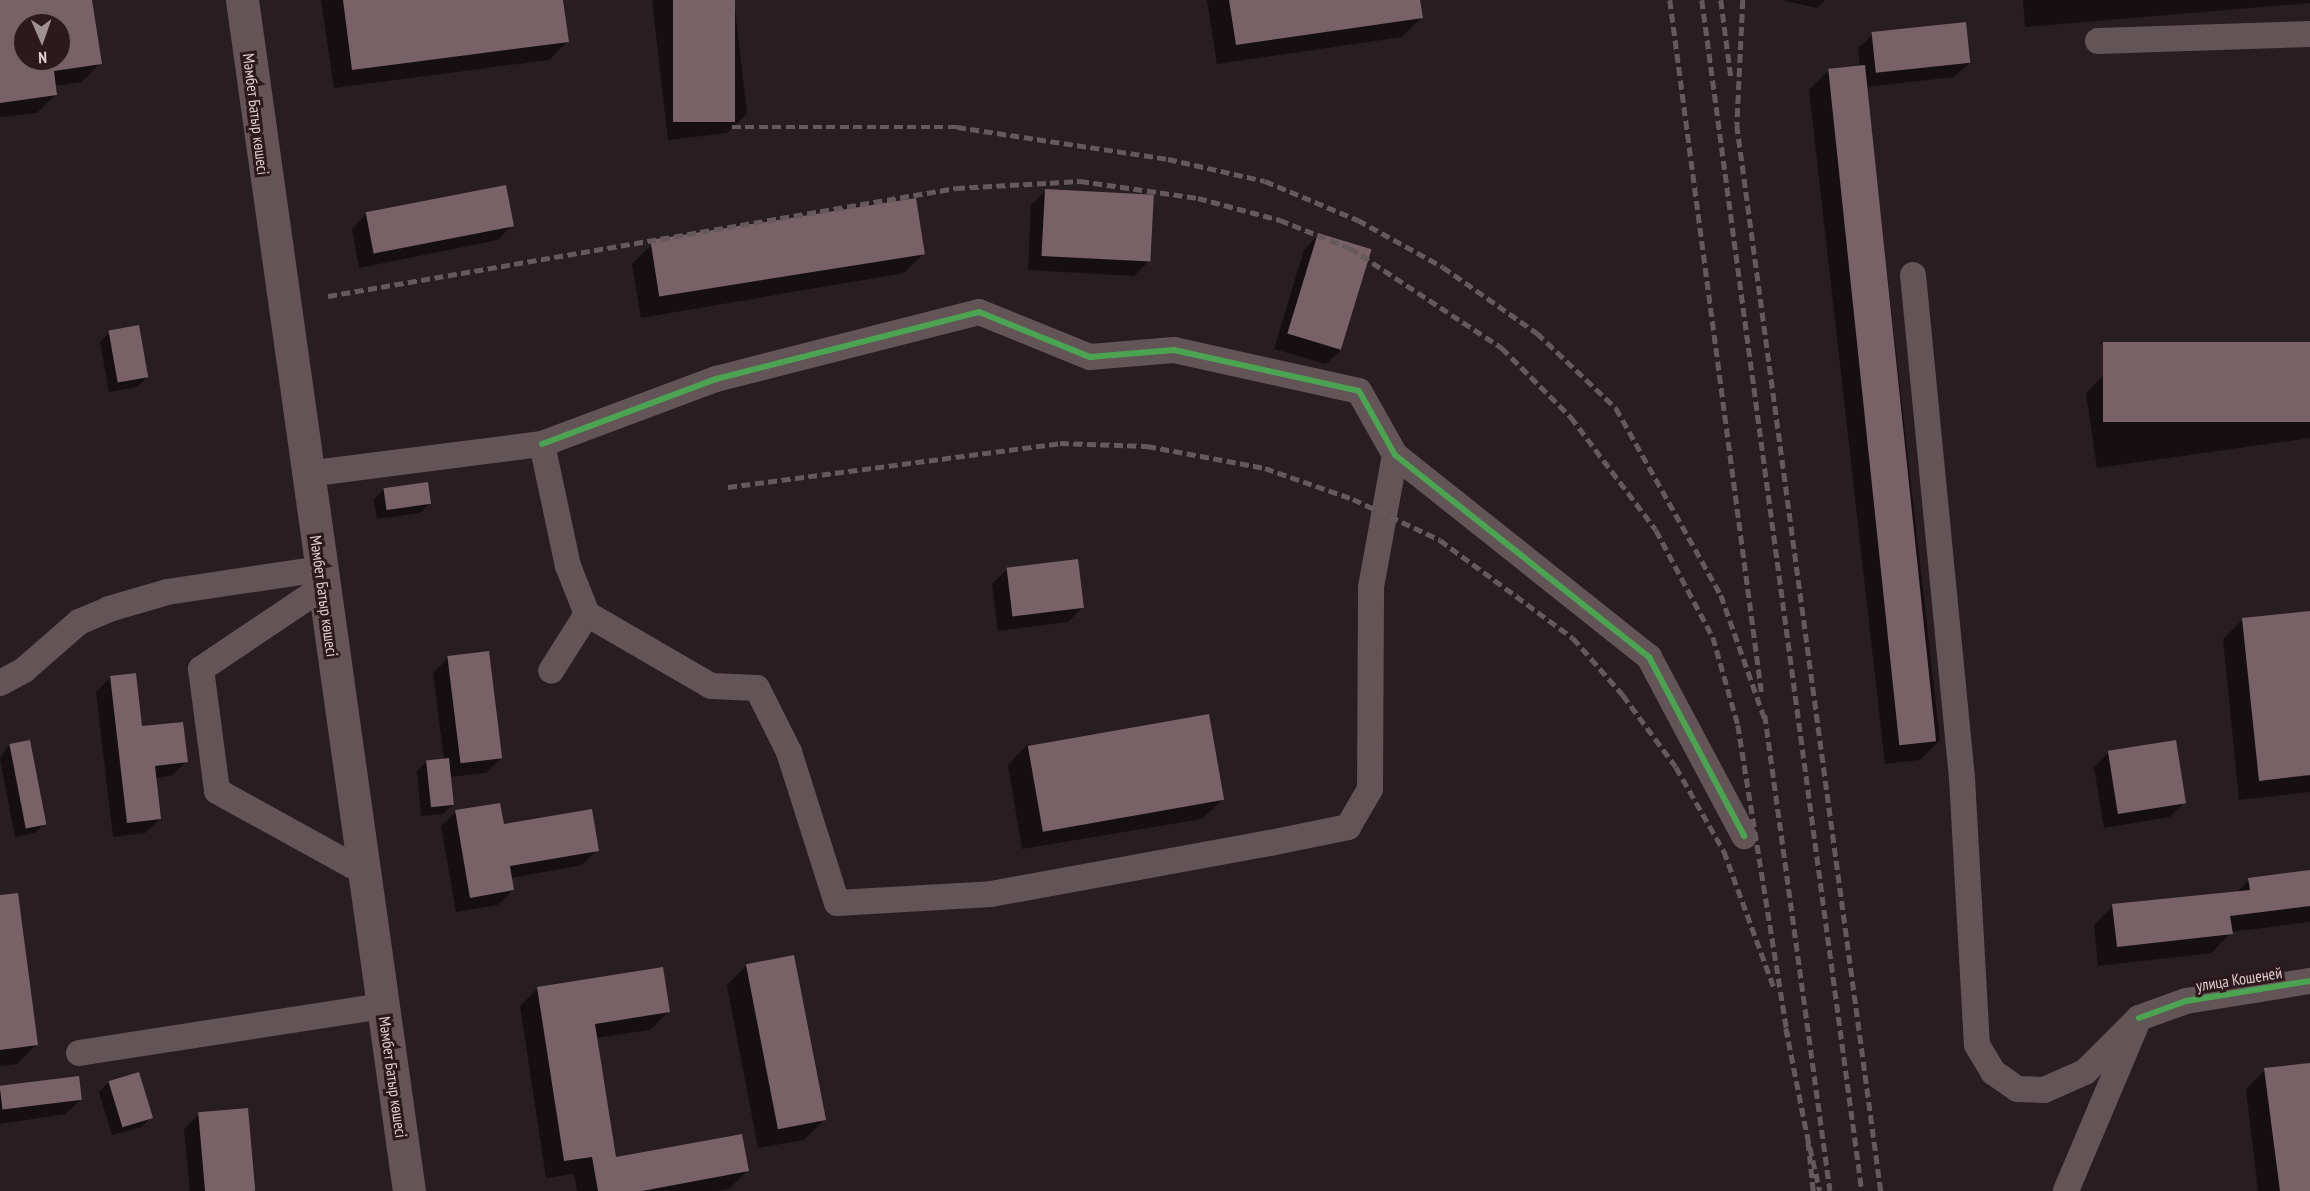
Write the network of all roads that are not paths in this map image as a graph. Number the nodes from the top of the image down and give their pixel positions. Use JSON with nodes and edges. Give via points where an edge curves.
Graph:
{"nodes":[{"id":1,"x":242,"y":0,"type":"edge"},
{"id":2,"x":2310,"y":34,"type":"edge"},
{"id":3,"x":2098,"y":41,"type":"dead end"},
{"id":4,"x":1913,"y":274,"type":"dead end"},
{"id":5,"x":542,"y":444,"type":"junction"},
{"id":6,"x":1395,"y":455,"type":"junction"},
{"id":7,"x":307,"y":474,"type":"junction"},
{"id":8,"x":321,"y":578,"type":"junction"},
{"id":9,"x":587,"y":614,"type":"junction"},
{"id":10,"x":551,"y":671,"type":"dead end"},
{"id":11,"x":0,"y":683,"type":"edge"},
{"id":12,"x":1743,"y":836,"type":"dead end"},
{"id":13,"x":364,"y":872,"type":"junction"},
{"id":14,"x":2310,"y":981,"type":"edge"},
{"id":15,"x":383,"y":1006,"type":"junction"},
{"id":16,"x":2139,"y":1018,"type":"junction"},
{"id":17,"x":79,"y":1053,"type":"dead end"},
{"id":18,"x":409,"y":1191,"type":"edge"},
{"id":19,"x":2066,"y":1191,"type":"edge"}],
"edges":[{"from":1,"to":7,"type":"main road","name":"Мәмбет Батыр көшесі"},
{"from":2,"to":3,"type":"street"},
{"from":4,"to":16,"type":"street","via":[[1962,778],[1977,1045],[1992,1072],[2018,1089],[2044,1090],[2085,1072]]},
{"from":5,"to":6,"type":"street","via":[[716,379],[979,312],[1090,357],[1174,350],[1359,391]]},
{"from":5,"to":7,"type":"street"},
{"from":5,"to":9,"type":"street","via":[[568,566]]},
{"from":6,"to":9,"type":"street","via":[[1371,588],[1370,789],[1348,827],[1270,843],[990,894],[837,903],[789,752],[757,688],[711,686]]},
{"from":6,"to":12,"type":"street","via":[[1649,657]]},
{"from":7,"to":8,"type":"main road","name":"Мәмбет Батыр көшесі"},
{"from":8,"to":11,"type":"street","via":[[167,592],[109,609],[79,622],[24,670]]},
{"from":8,"to":13,"type":"main road","name":"Мәмбет Батыр көшесі"},
{"from":8,"to":13,"type":"street","via":[[201,669],[217,791]]},
{"from":9,"to":10,"type":"street"},
{"from":13,"to":15,"type":"main road","name":"Мәмбет Батыр көшесі"},
{"from":14,"to":16,"type":"street","name":"улица Кошеней","via":[[2186,1001]]},
{"from":15,"to":17,"type":"street"},
{"from":15,"to":18,"type":"main road","name":"Мәмбет Батыр көшесі"},
{"from":16,"to":19,"type":"street"}]}
